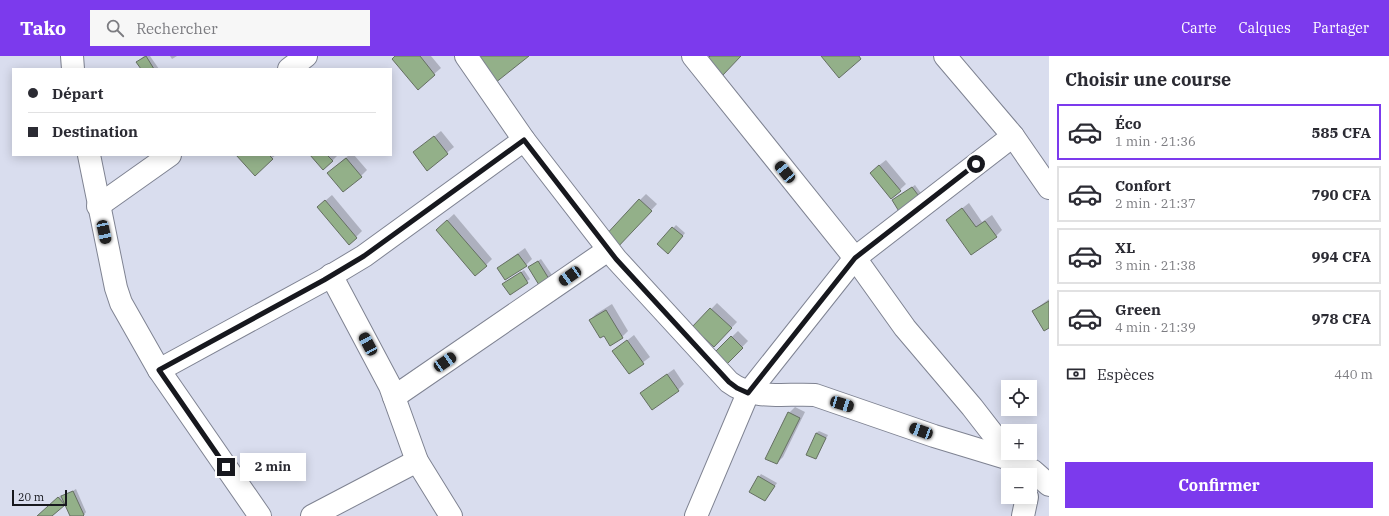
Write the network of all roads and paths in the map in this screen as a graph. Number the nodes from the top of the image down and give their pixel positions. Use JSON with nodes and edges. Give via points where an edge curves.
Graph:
{"nodes":[{"id":1,"x":72,"y":56,"type":"edge"},
{"id":2,"x":306,"y":56,"type":"edge"},
{"id":3,"x":466,"y":56,"type":"edge"},
{"id":4,"x":693,"y":56,"type":"edge"},
{"id":5,"x":945,"y":56,"type":"edge"},
{"id":6,"x":73,"y":68,"type":"edge"},
{"id":7,"x":290,"y":68,"type":"edge"},
{"id":8,"x":1013,"y":136,"type":"junction"},
{"id":9,"x":524,"y":140,"type":"junction"},
{"id":10,"x":89,"y":156,"type":"edge"},
{"id":11,"x":169,"y":156,"type":"edge"},
{"id":12,"x":1049,"y":188,"type":"edge"},
{"id":13,"x":98,"y":206,"type":"junction"},
{"id":14,"x":608,"y":250,"type":"junction"},
{"id":15,"x":855,"y":258,"type":"junction"},
{"id":16,"x":331,"y":276,"type":"junction"},
{"id":17,"x":159,"y":370,"type":"junction"},
{"id":18,"x":748,"y":393,"type":"junction"},
{"id":19,"x":394,"y":397,"type":"junction"},
{"id":20,"x":1001,"y":444,"type":"edge"},
{"id":21,"x":1001,"y":456,"type":"edge"},
{"id":22,"x":1013,"y":460,"type":"edge"},
{"id":23,"x":417,"y":461,"type":"junction"},
{"id":24,"x":1038,"y":481,"type":"edge"},
{"id":25,"x":1026,"y":504,"type":"edge"},
{"id":26,"x":260,"y":516,"type":"edge"},
{"id":27,"x":312,"y":516,"type":"edge"},
{"id":28,"x":451,"y":516,"type":"edge"},
{"id":29,"x":696,"y":516,"type":"edge"},
{"id":30,"x":1023,"y":516,"type":"edge"}],
"edges":[{"from":1,"to":6,"type":"street"},
{"from":2,"to":7,"type":"street"},
{"from":3,"to":9,"type":"street"},
{"from":4,"to":15,"type":"street"},
{"from":5,"to":8,"type":"street"},
{"from":8,"to":12,"type":"street"},
{"from":8,"to":15,"type":"street"},
{"from":9,"to":14,"type":"street"},
{"from":9,"to":16,"type":"street","via":[[393,236]]},
{"from":10,"to":13,"type":"street"},
{"from":11,"to":13,"type":"street"},
{"from":13,"to":17,"type":"street","via":[[119,298]]},
{"from":14,"to":18,"type":"street","via":[[729,382]]},
{"from":14,"to":19,"type":"street"},
{"from":15,"to":18,"type":"street"},
{"from":15,"to":20,"type":"street","via":[[905,328]]},
{"from":16,"to":17,"type":"street"},
{"from":16,"to":19,"type":"street"},
{"from":17,"to":26,"type":"street"},
{"from":18,"to":21,"type":"street","via":[[815,395]]},
{"from":18,"to":29,"type":"street"},
{"from":19,"to":23,"type":"street"},
{"from":22,"to":24,"type":"street"},
{"from":23,"to":27,"type":"street"},
{"from":23,"to":28,"type":"street"},
{"from":25,"to":30,"type":"street"}]}
